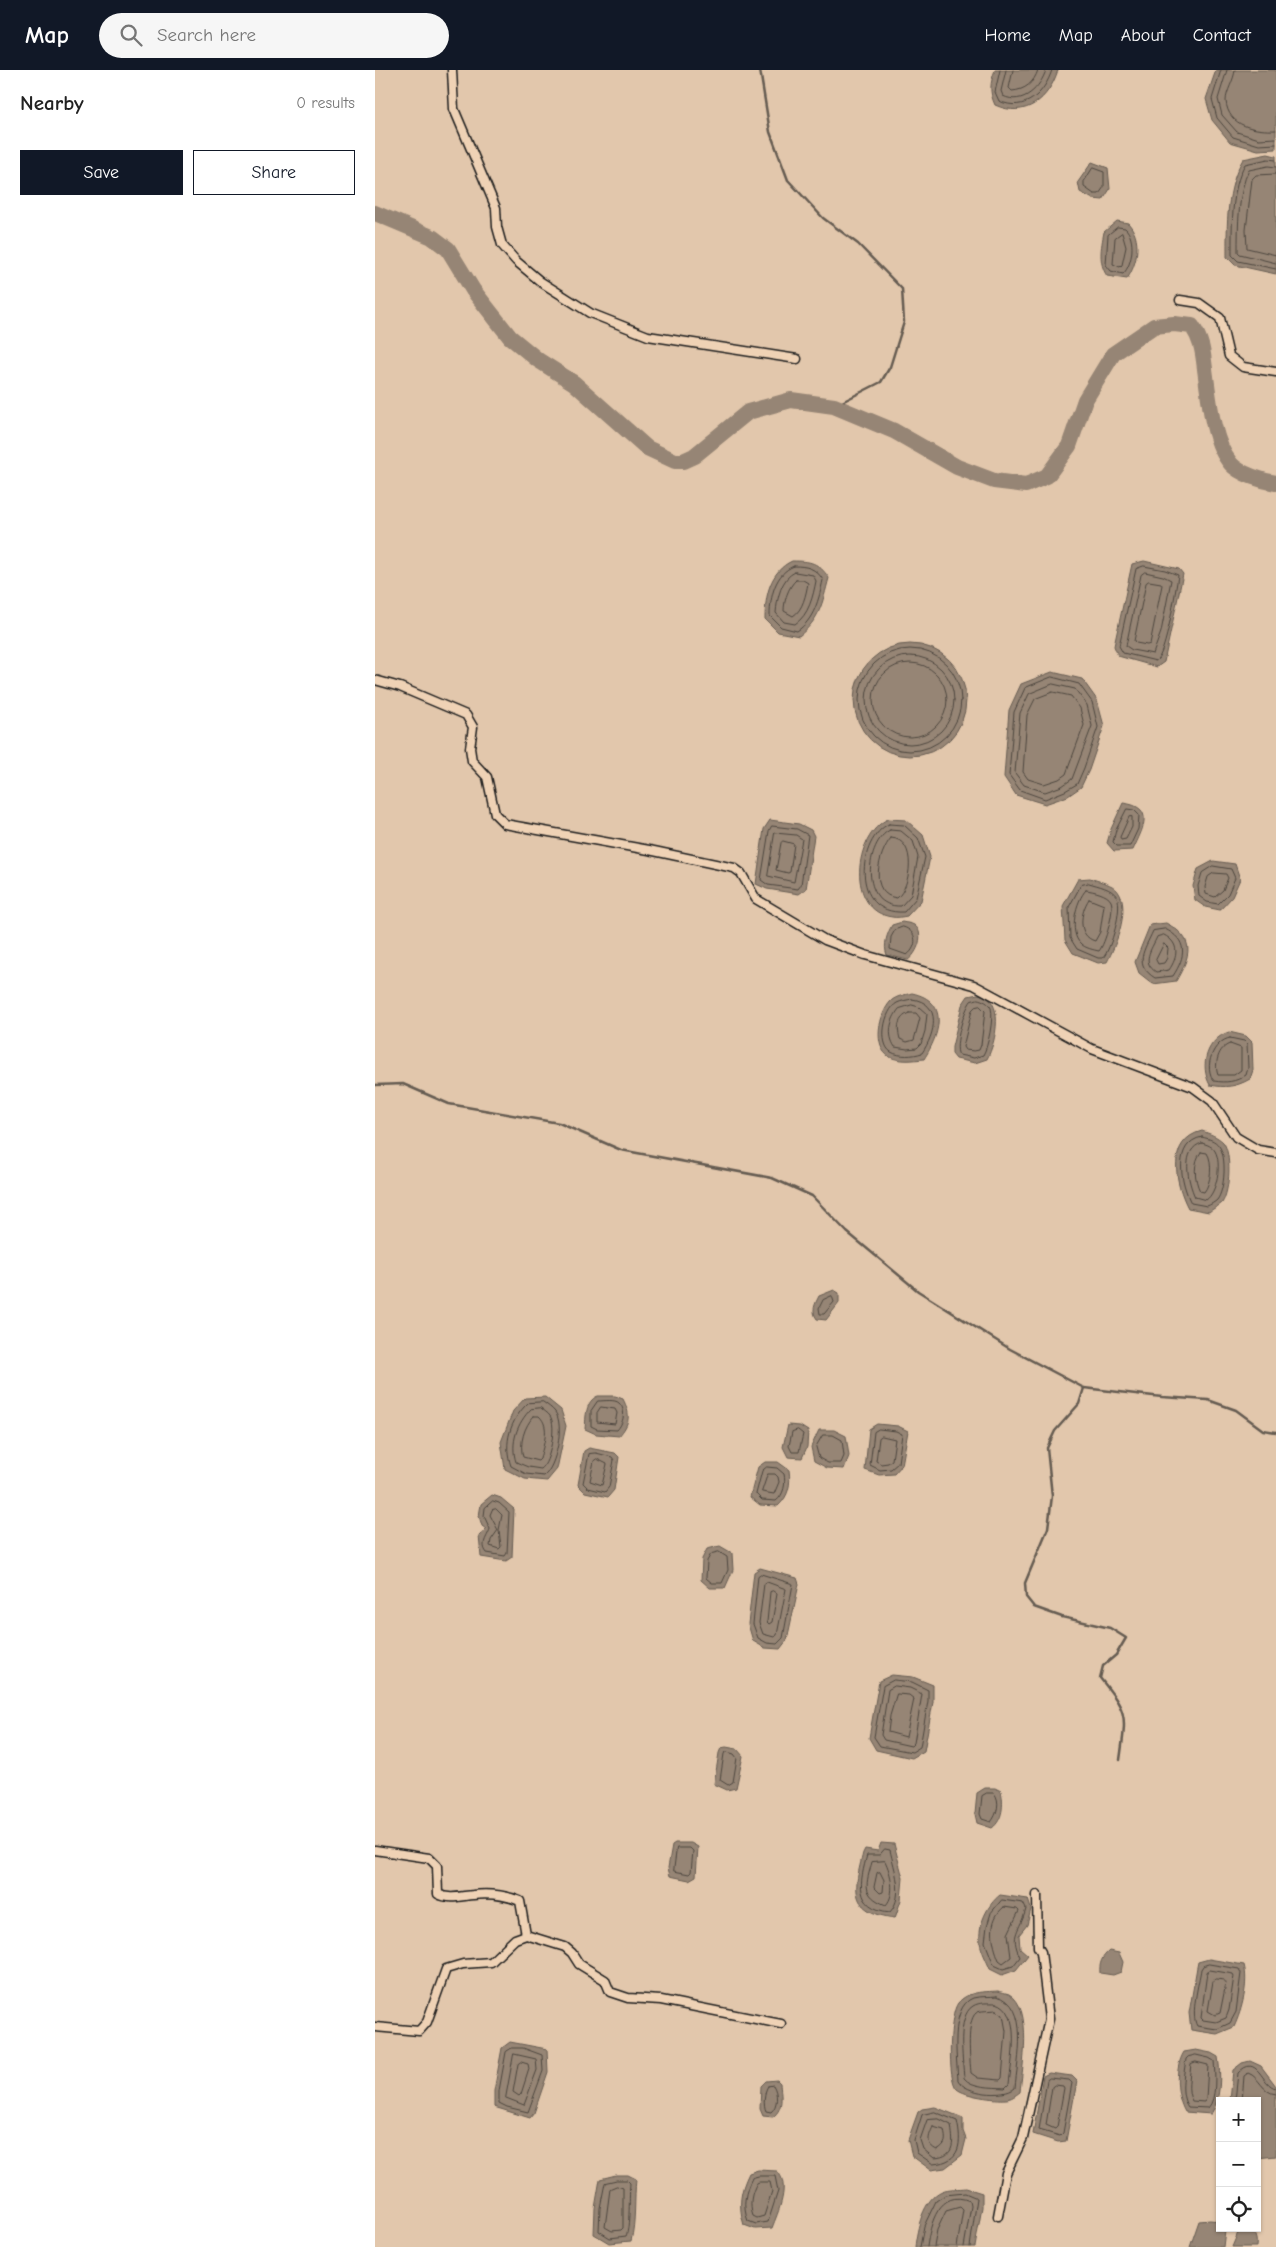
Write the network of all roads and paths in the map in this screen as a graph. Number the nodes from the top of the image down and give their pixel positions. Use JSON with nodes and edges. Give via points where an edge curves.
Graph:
{"nodes":[{"id":1,"x":452,"y":70,"type":"edge"},
{"id":2,"x":1180,"y":300,"type":"dead end"},
{"id":3,"x":797,"y":359,"type":"dead end"},
{"id":4,"x":1276,"y":372,"type":"edge"},
{"id":5,"x":375,"y":680,"type":"edge"},
{"id":6,"x":1276,"y":1153,"type":"edge"},
{"id":7,"x":375,"y":1850,"type":"edge"},
{"id":8,"x":1037,"y":1895,"type":"dead end"},
{"id":9,"x":526,"y":1935,"type":"junction"},
{"id":10,"x":781,"y":2024,"type":"dead end"},
{"id":11,"x":375,"y":2027,"type":"edge"},
{"id":12,"x":998,"y":2216,"type":"dead end"}],
"edges":[{"from":1,"to":3,"type":"street","via":[[454,109],[496,208],[502,245],[541,282],[590,313],[648,336]]},
{"from":2,"to":4,"type":"street","via":[[1199,303],[1220,318],[1229,356],[1243,367]]},
{"from":5,"to":6,"type":"street","via":[[466,715],[473,727],[472,761],[487,777],[495,814],[505,824],[734,868],[756,899],[825,940],[865,955],[975,985],[1092,1049],[1193,1087],[1212,1101],[1236,1137],[1258,1150]]},
{"from":7,"to":9,"type":"street","via":[[429,1858],[437,1866],[438,1894],[442,1896],[492,1894],[520,1901]]},
{"from":8,"to":12,"type":"street","via":[[1039,1947],[1049,2019],[1023,2138],[1007,2173]]},
{"from":9,"to":10,"type":"street","via":[[565,1947],[579,1964],[605,1980],[611,1992],[619,1995]]},
{"from":9,"to":11,"type":"street","via":[[515,1939],[491,1962],[446,1969],[427,2022],[419,2031]]}]}
